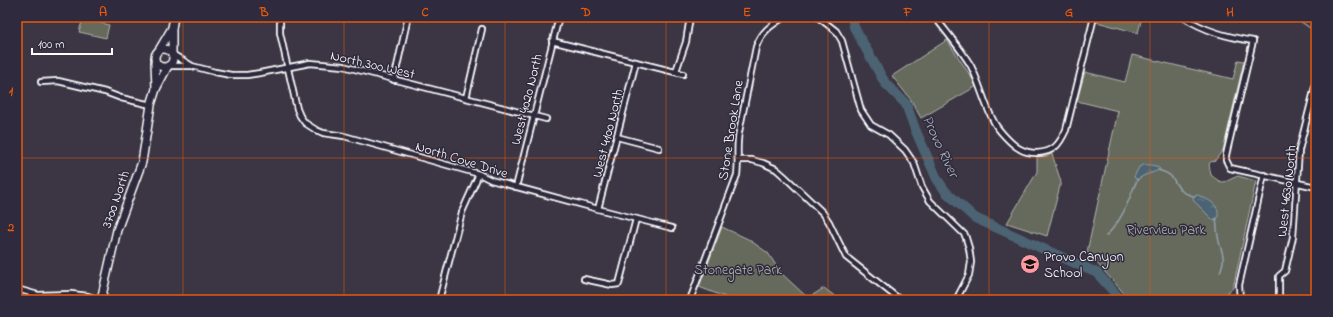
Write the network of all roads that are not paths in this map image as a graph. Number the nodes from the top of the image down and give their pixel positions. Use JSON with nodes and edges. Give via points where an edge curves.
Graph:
{"nodes":[{"id":1,"x":174,"y":17,"type":"edge"},
{"id":2,"x":280,"y":17,"type":"edge"},
{"id":3,"x":408,"y":17,"type":"edge"},
{"id":4,"x":558,"y":17,"type":"edge"},
{"id":5,"x":690,"y":17,"type":"edge"},
{"id":6,"x":784,"y":17,"type":"edge"},
{"id":7,"x":818,"y":17,"type":"edge"},
{"id":8,"x":935,"y":17,"type":"edge"},
{"id":9,"x":1094,"y":17,"type":"edge"},
{"id":10,"x":1184,"y":17,"type":"edge"},
{"id":11,"x":172,"y":28,"type":"junction"},
{"id":12,"x":482,"y":29,"type":"dead end"},
{"id":13,"x":552,"y":41,"type":"junction"},
{"id":14,"x":159,"y":50,"type":"junction"},
{"id":15,"x":172,"y":53,"type":"junction"},
{"id":16,"x":636,"y":62,"type":"junction"},
{"id":17,"x":155,"y":63,"type":"junction"},
{"id":18,"x":168,"y":66,"type":"junction"},
{"id":19,"x":192,"y":66,"type":"junction"},
{"id":20,"x":287,"y":67,"type":"junction"},
{"id":21,"x":676,"y":72,"type":"junction"},
{"id":22,"x":683,"y":74,"type":"dead end"},
{"id":23,"x":394,"y":80,"type":"junction"},
{"id":24,"x":41,"y":82,"type":"dead end"},
{"id":25,"x":1316,"y":83,"type":"edge"},
{"id":26,"x":156,"y":89,"type":"junction"},
{"id":27,"x":466,"y":98,"type":"junction"},
{"id":28,"x":151,"y":106,"type":"junction"},
{"id":29,"x":534,"y":116,"type":"junction"},
{"id":30,"x":546,"y":119,"type":"dead end"},
{"id":31,"x":617,"y":137,"type":"junction"},
{"id":32,"x":659,"y":148,"type":"dead end"},
{"id":33,"x":739,"y":160,"type":"junction"},
{"id":34,"x":479,"y":174,"type":"junction"},
{"id":35,"x":1264,"y":175,"type":"junction"},
{"id":36,"x":1298,"y":182,"type":"junction"},
{"id":37,"x":516,"y":187,"type":"junction"},
{"id":38,"x":1316,"y":187,"type":"edge"},
{"id":39,"x":598,"y":209,"type":"junction"},
{"id":40,"x":636,"y":219,"type":"junction"},
{"id":41,"x":672,"y":228,"type":"dead end"},
{"id":42,"x":584,"y":279,"type":"dead end"},
{"id":43,"x":17,"y":288,"type":"edge"},
{"id":44,"x":101,"y":300,"type":"edge"},
{"id":45,"x":439,"y":300,"type":"edge"},
{"id":46,"x":690,"y":300,"type":"edge"},
{"id":47,"x":900,"y":300,"type":"edge"},
{"id":48,"x":956,"y":300,"type":"edge"},
{"id":49,"x":1240,"y":300,"type":"edge"},
{"id":50,"x":1279,"y":300,"type":"edge"}],
"edges":[{"from":1,"to":11,"type":"main road"},
{"from":2,"to":20,"type":"street","name":"North Cove Drive","via":[[280,33]]},
{"from":3,"to":23,"type":"street"},
{"from":4,"to":13,"type":"street","name":"West 4020 North"},
{"from":5,"to":21,"type":"street","via":[[686,42]]},
{"from":6,"to":33,"type":"street","name":"Stone Brook Lane","via":[[767,29],[756,47],[738,132]]},
{"from":7,"to":48,"type":"street","via":[[836,31],[842,41],[865,118],[905,150],[914,163],[930,201],[965,235],[971,262],[969,275]]},
{"from":8,"to":9,"type":"street","via":[[976,75],[993,122],[1020,149],[1032,153],[1054,148],[1061,141],[1066,130]]},
{"from":10,"to":35,"type":"street","via":[[1211,32],[1253,41],[1226,155],[1230,168]]},
{"from":11,"to":14,"type":"main road"},
{"from":11,"to":15,"type":"main road"},
{"from":12,"to":27,"type":"street"},
{"from":13,"to":16,"type":"street"},
{"from":13,"to":29,"type":"street","name":"West 4020 North"},
{"from":14,"to":15,"type":"main road","via":[[166,49]]},
{"from":14,"to":17,"type":"main road","via":[[154,56]]},
{"from":15,"to":18,"type":"main road","via":[[173,60]]},
{"from":15,"to":19,"type":"street","name":"North 300 West"},
{"from":16,"to":21,"type":"street"},
{"from":16,"to":31,"type":"street","name":"West 4100 North"},
{"from":17,"to":18,"type":"main road","via":[[161,67]]},
{"from":17,"to":26,"type":"main road"},
{"from":18,"to":19,"type":"street","name":"North 300 West"},
{"from":18,"to":26,"type":"main road"},
{"from":19,"to":20,"type":"street","name":"North 300 West","via":[[231,75],[260,73]]},
{"from":20,"to":23,"type":"street","name":"North 300 West","via":[[310,63],[331,64]]},
{"from":20,"to":34,"type":"street","name":"North Cove Drive","via":[[297,110],[305,123],[316,130]]},
{"from":21,"to":22,"type":"street"},
{"from":23,"to":27,"type":"street","name":"North 300 West"},
{"from":24,"to":28,"type":"street","via":[[58,81]]},
{"from":25,"to":36,"type":"street","name":"West 4630 North","via":[[1299,150]]},
{"from":26,"to":28,"type":"main road","name":"3700 North"},
{"from":27,"to":29,"type":"street","name":"North 300 West"},
{"from":28,"to":44,"type":"main road","name":"3700 North","via":[[142,162],[117,230]]},
{"from":29,"to":30,"type":"street","name":"North 300 West"},
{"from":29,"to":37,"type":"street","name":"West 4020 North"},
{"from":31,"to":32,"type":"street"},
{"from":31,"to":39,"type":"street","name":"West 4100 North"},
{"from":33,"to":46,"type":"street","name":"Stone Brook Lane","via":[[737,175]]},
{"from":33,"to":47,"type":"street","via":[[752,160],[776,169],[823,213],[846,257]]},
{"from":34,"to":37,"type":"street","name":"North Cove Drive"},
{"from":34,"to":45,"type":"street","via":[[462,212]]},
{"from":35,"to":36,"type":"street"},
{"from":35,"to":49,"type":"street","via":[[1238,285]]},
{"from":36,"to":38,"type":"street"},
{"from":36,"to":50,"type":"street","name":"West 4630 North","via":[[1293,237],[1285,271],[1279,276]]},
{"from":37,"to":39,"type":"street","name":"North Cove Drive"},
{"from":39,"to":40,"type":"street","name":"North Cove Drive"},
{"from":40,"to":41,"type":"street","name":"North Cove Drive"},
{"from":40,"to":42,"type":"street","via":[[619,284]]},
{"from":43,"to":44,"type":"street","via":[[38,295],[71,294]]}]}
